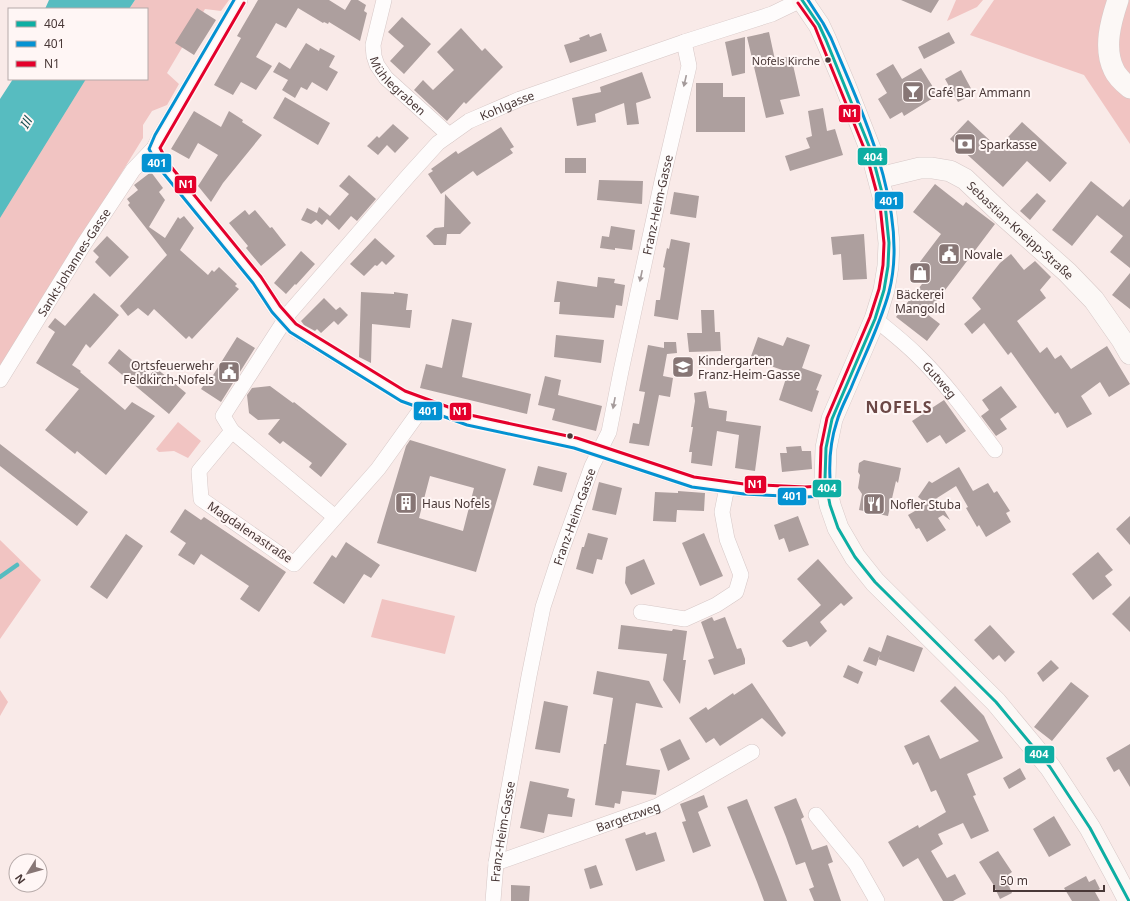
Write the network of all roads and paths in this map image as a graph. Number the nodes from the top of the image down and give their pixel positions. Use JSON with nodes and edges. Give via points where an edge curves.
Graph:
{"nodes":[{"id":1,"x":240,"y":0,"type":"edge"},
{"id":2,"x":384,"y":0,"type":"edge"},
{"id":3,"x":802,"y":0,"type":"edge"},
{"id":4,"x":1118,"y":0,"type":"edge"},
{"id":5,"x":684,"y":42,"type":"junction"},
{"id":6,"x":1130,"y":88,"type":"edge"},
{"id":7,"x":449,"y":135,"type":"junction"},
{"id":8,"x":154,"y":148,"type":"junction"},
{"id":9,"x":879,"y":178,"type":"junction"},
{"id":10,"x":285,"y":319,"type":"junction"},
{"id":11,"x":875,"y":319,"type":"junction"},
{"id":12,"x":1130,"y":354,"type":"edge"},
{"id":13,"x":0,"y":380,"type":"edge"},
{"id":14,"x":424,"y":404,"type":"junction"},
{"id":15,"x":232,"y":431,"type":"junction"},
{"id":16,"x":995,"y":450,"type":"dead end"},
{"id":17,"x":599,"y":451,"type":"junction"},
{"id":18,"x":727,"y":487,"type":"junction"},
{"id":19,"x":827,"y":491,"type":"junction"},
{"id":20,"x":335,"y":517,"type":"junction"},
{"id":21,"x":641,"y":612,"type":"dead end"},
{"id":22,"x":752,"y":752,"type":"dead end"},
{"id":23,"x":816,"y":815,"type":"dead end"},
{"id":24,"x":496,"y":863,"type":"junction"},
{"id":25,"x":492,"y":901,"type":"edge"},
{"id":26,"x":877,"y":901,"type":"edge"},
{"id":27,"x":1129,"y":901,"type":"edge"}],
"edges":[{"from":1,"to":8,"type":"street","name":"Sankt-Johannes-Gasse"},
{"from":2,"to":7,"type":"street","name":"Mühlegraben","via":[[373,45],[377,65],[386,78]]},
{"from":3,"to":5,"type":"street","name":"Kohlgasse","via":[[772,14]]},
{"from":3,"to":9,"type":"main road","via":[[826,40],[871,151]]},
{"from":4,"to":6,"type":"main road","via":[[1108,42],[1109,56],[1114,70]]},
{"from":5,"to":7,"type":"street","name":"Kohlgasse","via":[[520,99],[469,122]]},
{"from":5,"to":17,"type":"street","name":"Franz-Heim-Gasse","one_way":true,"via":[[689,66],[620,371],[609,432]]},
{"from":7,"to":10,"type":"street","name":"Kohlgasse","via":[[438,143],[409,175]]},
{"from":8,"to":10,"type":"street","via":[[164,166],[257,280]]},
{"from":8,"to":13,"type":"street","name":"Sankt-Johannes-Gasse","via":[[133,170]]},
{"from":9,"to":11,"type":"main road","via":[[889,243],[884,290]]},
{"from":9,"to":12,"type":"main road","name":"Sebastian-Kneipp-Straße","via":[[920,168],[932,168],[950,171],[965,179],[1094,300]]},
{"from":10,"to":14,"type":"street","via":[[293,328],[379,382],[403,396]]},
{"from":10,"to":15,"type":"street","via":[[223,416]]},
{"from":11,"to":16,"type":"street","name":"Gutweg","via":[[917,355],[941,381]]},
{"from":11,"to":19,"type":"main road","via":[[832,419],[826,448]]},
{"from":14,"to":17,"type":"street","via":[[469,420]]},
{"from":14,"to":20,"type":"street","name":"Magdalenastraße","via":[[378,469]]},
{"from":15,"to":20,"type":"street"},
{"from":15,"to":20,"type":"street","name":"Magdalenastraße","via":[[199,471],[201,499],[294,564]]},
{"from":17,"to":18,"type":"street","via":[[693,482]]},
{"from":17,"to":24,"type":"street","name":"Franz-Heim-Gasse","via":[[543,607]]},
{"from":18,"to":19,"type":"street"},
{"from":18,"to":21,"type":"street","via":[[722,512],[726,539],[741,575],[736,592],[716,605],[685,619]]},
{"from":19,"to":27,"type":"main road","via":[[838,528],[875,582],[996,702],[1050,767],[1090,828]]},
{"from":22,"to":24,"type":"street","name":"Bargetzweg","via":[[657,806]]},
{"from":23,"to":26,"type":"street","via":[[856,864]]},
{"from":24,"to":25,"type":"street","name":"Franz-Heim-Gasse"}]}
